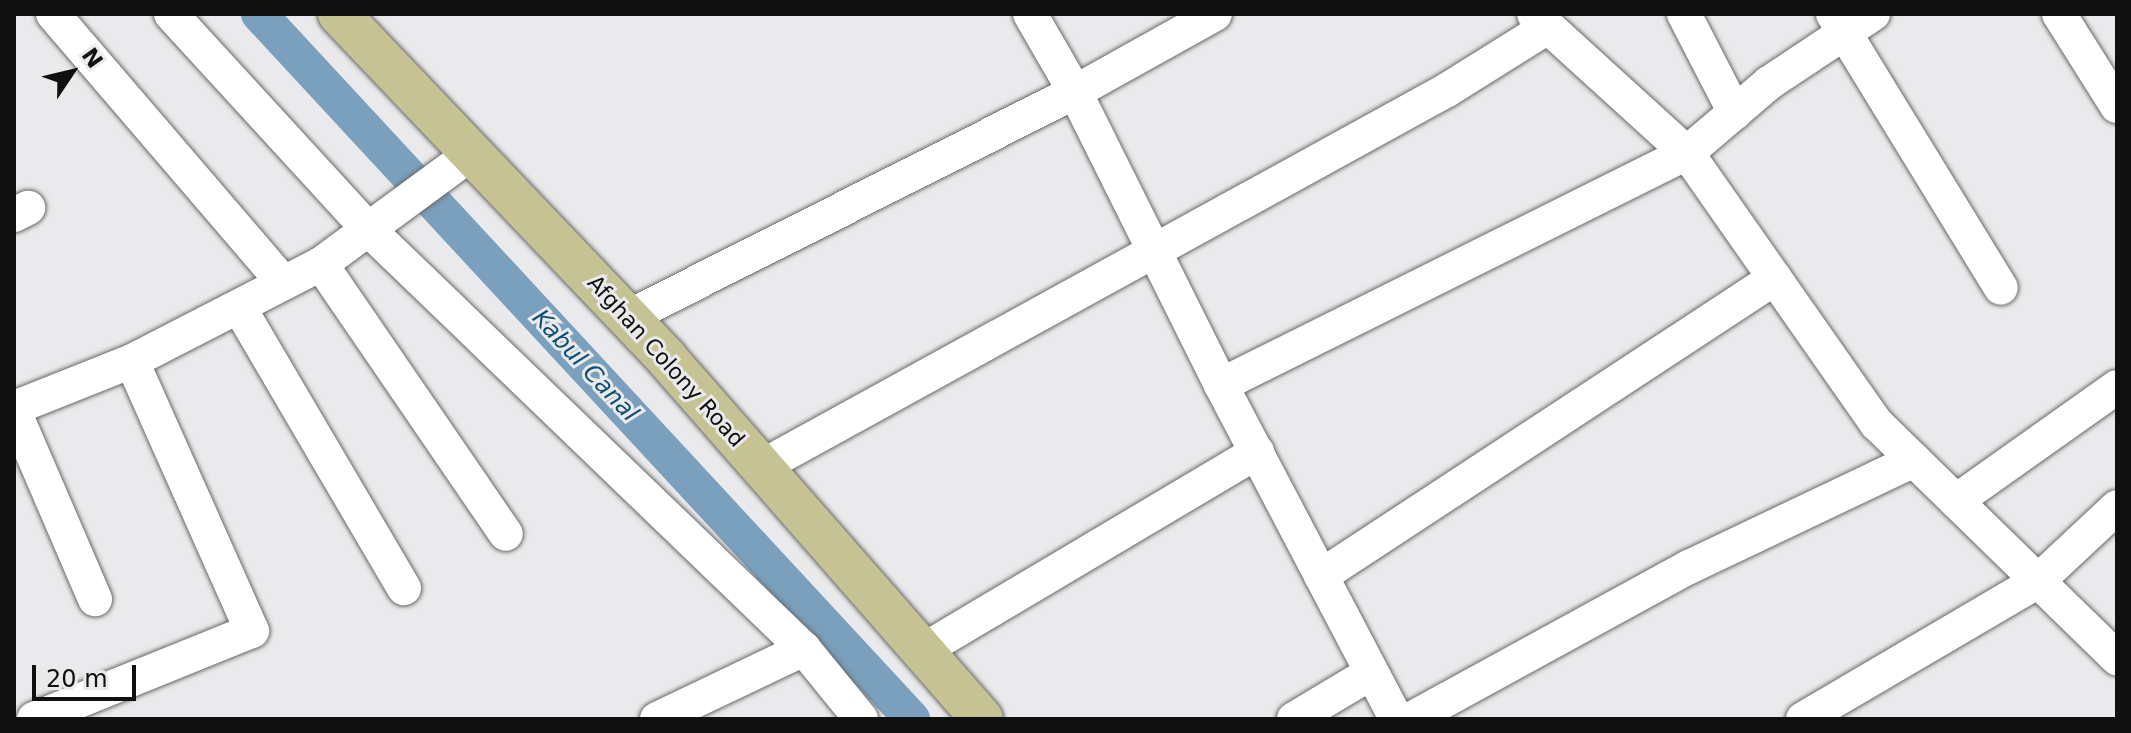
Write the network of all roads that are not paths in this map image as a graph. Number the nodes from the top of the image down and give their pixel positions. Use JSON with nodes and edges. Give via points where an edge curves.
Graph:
{"nodes":[{"id":1,"x":53,"y":14,"type":"edge"},
{"id":2,"x":171,"y":14,"type":"edge"},
{"id":3,"x":1030,"y":14,"type":"edge"},
{"id":4,"x":1215,"y":14,"type":"edge"},
{"id":5,"x":1684,"y":14,"type":"edge"},
{"id":6,"x":1873,"y":14,"type":"edge"},
{"id":7,"x":2059,"y":14,"type":"edge"},
{"id":8,"x":350,"y":17,"type":"edge"},
{"id":9,"x":1541,"y":20,"type":"edge"},
{"id":10,"x":1838,"y":24,"type":"edge"},
{"id":11,"x":1075,"y":92,"type":"junction"},
{"id":12,"x":2117,"y":106,"type":"edge"},
{"id":13,"x":1735,"y":113,"type":"junction"},
{"id":14,"x":1687,"y":153,"type":"junction"},
{"id":15,"x":463,"y":161,"type":"junction"},
{"id":16,"x":375,"y":224,"type":"junction"},
{"id":17,"x":1154,"y":251,"type":"junction"},
{"id":18,"x":321,"y":264,"type":"junction"},
{"id":19,"x":1775,"y":278,"type":"junction"},
{"id":20,"x":283,"y":282,"type":"junction"},
{"id":21,"x":2001,"y":288,"type":"dead end"},
{"id":22,"x":239,"y":307,"type":"junction"},
{"id":23,"x":628,"y":317,"type":"junction"},
{"id":24,"x":132,"y":361,"type":"junction"},
{"id":25,"x":1221,"y":385,"type":"junction"},
{"id":26,"x":2117,"y":387,"type":"edge"},
{"id":27,"x":14,"y":410,"type":"edge"},
{"id":28,"x":1257,"y":452,"type":"junction"},
{"id":29,"x":1914,"y":460,"type":"junction"},
{"id":30,"x":761,"y":467,"type":"junction"},
{"id":31,"x":1956,"y":501,"type":"junction"},
{"id":32,"x":2117,"y":507,"type":"edge"},
{"id":33,"x":506,"y":534,"type":"dead end"},
{"id":34,"x":1321,"y":576,"type":"junction"},
{"id":35,"x":2038,"y":581,"type":"junction"},
{"id":36,"x":404,"y":588,"type":"dead end"},
{"id":37,"x":95,"y":599,"type":"dead end"},
{"id":38,"x":804,"y":649,"type":"junction"},
{"id":39,"x":922,"y":651,"type":"junction"},
{"id":40,"x":2117,"y":658,"type":"edge"},
{"id":41,"x":1371,"y":673,"type":"junction"},
{"id":42,"x":34,"y":719,"type":"edge"},
{"id":43,"x":657,"y":719,"type":"edge"},
{"id":44,"x":861,"y":719,"type":"edge"},
{"id":45,"x":982,"y":719,"type":"edge"},
{"id":46,"x":1294,"y":719,"type":"edge"},
{"id":47,"x":1396,"y":719,"type":"edge"},
{"id":48,"x":1411,"y":719,"type":"edge"},
{"id":49,"x":1803,"y":719,"type":"edge"}],
"edges":[{"from":1,"to":20,"type":"street"},
{"from":2,"to":16,"type":"street"},
{"from":3,"to":11,"type":"street"},
{"from":4,"to":11,"type":"street"},
{"from":5,"to":13,"type":"street"},
{"from":6,"to":10,"type":"street"},
{"from":7,"to":12,"type":"street"},
{"from":8,"to":15,"type":"main road","name":"Afghan Colony Road"},
{"from":9,"to":14,"type":"street"},
{"from":9,"to":17,"type":"street","via":[[1447,90]]},
{"from":10,"to":13,"type":"street"},
{"from":10,"to":21,"type":"street"},
{"from":11,"to":17,"type":"street"},
{"from":11,"to":23,"type":"street"},
{"from":13,"to":14,"type":"street"},
{"from":14,"to":19,"type":"street"},
{"from":14,"to":25,"type":"street"},
{"from":15,"to":16,"type":"street"},
{"from":15,"to":23,"type":"main road","name":"Afghan Colony Road"},
{"from":16,"to":18,"type":"street"},
{"from":16,"to":38,"type":"street"},
{"from":17,"to":25,"type":"street"},
{"from":17,"to":30,"type":"street"},
{"from":18,"to":20,"type":"street"},
{"from":18,"to":33,"type":"street"},
{"from":19,"to":29,"type":"street","via":[[1876,423]]},
{"from":19,"to":34,"type":"street"},
{"from":20,"to":22,"type":"street"},
{"from":22,"to":24,"type":"street"},
{"from":22,"to":36,"type":"street"},
{"from":23,"to":30,"type":"main road","name":"Afghan Colony Road"},
{"from":24,"to":27,"type":"street"},
{"from":24,"to":42,"type":"street","via":[[252,631]]},
{"from":25,"to":28,"type":"street"},
{"from":26,"to":31,"type":"street"},
{"from":27,"to":37,"type":"street"},
{"from":28,"to":34,"type":"street"},
{"from":28,"to":39,"type":"street"},
{"from":29,"to":31,"type":"street"},
{"from":29,"to":48,"type":"street","via":[[1689,567]]},
{"from":30,"to":39,"type":"main road","name":"Afghan Colony Road"},
{"from":31,"to":35,"type":"street"},
{"from":32,"to":35,"type":"street"},
{"from":34,"to":41,"type":"street"},
{"from":35,"to":40,"type":"street"},
{"from":35,"to":49,"type":"street"},
{"from":38,"to":43,"type":"street"},
{"from":38,"to":44,"type":"street"},
{"from":39,"to":45,"type":"main road","name":"Afghan Colony Road"},
{"from":41,"to":46,"type":"street"},
{"from":41,"to":47,"type":"street"}]}
